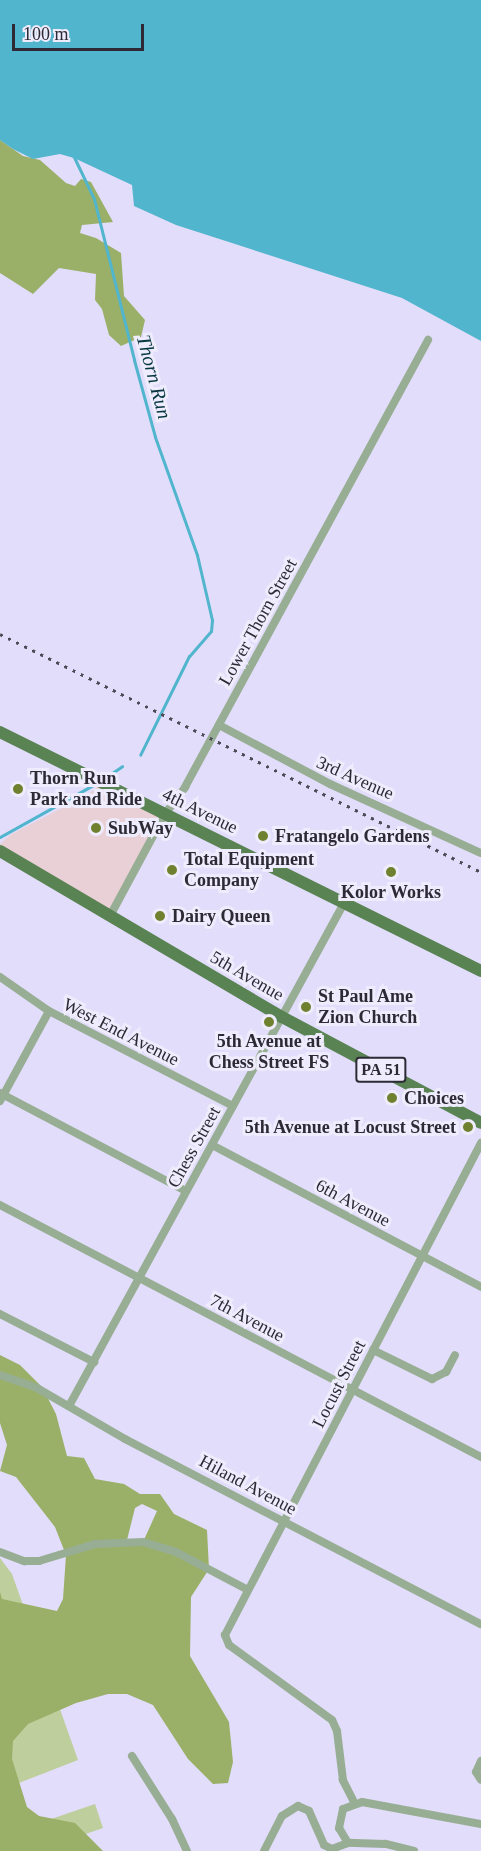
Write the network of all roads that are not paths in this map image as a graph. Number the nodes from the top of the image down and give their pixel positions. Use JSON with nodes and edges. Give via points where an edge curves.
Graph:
{"nodes":[{"id":1,"x":428,"y":340,"type":"dead end"},
{"id":2,"x":219,"y":725,"type":"junction"},
{"id":3,"x":0,"y":732,"type":"edge"},
{"id":4,"x":165,"y":814,"type":"junction"},
{"id":5,"x":0,"y":851,"type":"edge"},
{"id":6,"x":481,"y":853,"type":"edge"},
{"id":7,"x":344,"y":903,"type":"junction"},
{"id":8,"x":110,"y":916,"type":"junction"},
{"id":9,"x":481,"y":970,"type":"edge"},
{"id":10,"x":0,"y":977,"type":"edge"},
{"id":11,"x":49,"y":1011,"type":"junction"},
{"id":12,"x":282,"y":1017,"type":"junction"},
{"id":13,"x":1,"y":1096,"type":"edge"},
{"id":14,"x":233,"y":1106,"type":"junction"},
{"id":15,"x":481,"y":1123,"type":"edge"},
{"id":16,"x":481,"y":1143,"type":"edge"},
{"id":17,"x":212,"y":1145,"type":"junction"},
{"id":18,"x":186,"y":1191,"type":"junction"},
{"id":19,"x":0,"y":1205,"type":"edge"},
{"id":20,"x":422,"y":1256,"type":"junction"},
{"id":21,"x":138,"y":1277,"type":"junction"},
{"id":22,"x":481,"y":1287,"type":"edge"},
{"id":23,"x":0,"y":1314,"type":"edge"},
{"id":24,"x":373,"y":1350,"type":"junction"},
{"id":25,"x":455,"y":1355,"type":"dead end"},
{"id":26,"x":94,"y":1362,"type":"junction"},
{"id":27,"x":0,"y":1375,"type":"edge"},
{"id":28,"x":352,"y":1390,"type":"junction"},
{"id":29,"x":69,"y":1406,"type":"junction"},
{"id":30,"x":481,"y":1457,"type":"edge"},
{"id":31,"x":284,"y":1522,"type":"junction"},
{"id":32,"x":0,"y":1552,"type":"edge"},
{"id":33,"x":248,"y":1590,"type":"junction"},
{"id":34,"x":481,"y":1624,"type":"edge"},
{"id":35,"x":132,"y":1756,"type":"dead end"},
{"id":36,"x":481,"y":1761,"type":"edge"},
{"id":37,"x":479,"y":1778,"type":"edge"},
{"id":38,"x":354,"y":1802,"type":"junction"},
{"id":39,"x":481,"y":1824,"type":"edge"},
{"id":40,"x":348,"y":1843,"type":"junction"},
{"id":41,"x":187,"y":1851,"type":"edge"},
{"id":42,"x":264,"y":1851,"type":"edge"},
{"id":43,"x":414,"y":1851,"type":"edge"}],
"edges":[{"from":1,"to":2,"type":"street","name":"Lower Thorn Street"},
{"from":2,"to":4,"type":"street","name":"Lower Thorn Street"},
{"from":2,"to":6,"type":"street","name":"3rd Avenue","via":[[330,784]]},
{"from":3,"to":4,"type":"main road","name":"4th Avenue"},
{"from":4,"to":7,"type":"main road","name":"4th Avenue"},
{"from":4,"to":8,"type":"street","name":"Lower Thorn Street"},
{"from":5,"to":8,"type":"main road","name":"5th Avenue","number":"PA 51"},
{"from":7,"to":9,"type":"main road","name":"4th Avenue"},
{"from":7,"to":12,"type":"street","name":"Chess Street"},
{"from":8,"to":12,"type":"main road","name":"5th Avenue","number":"PA 51"},
{"from":10,"to":11,"type":"street","name":"West End Avenue"},
{"from":11,"to":13,"type":"street"},
{"from":11,"to":14,"type":"street","name":"West End Avenue"},
{"from":12,"to":14,"type":"street","name":"Chess Street"},
{"from":12,"to":15,"type":"main road","name":"5th Avenue","number":"PA 51"},
{"from":13,"to":18,"type":"street"},
{"from":14,"to":17,"type":"street","name":"Chess Street"},
{"from":16,"to":20,"type":"street","name":"Locust Street"},
{"from":17,"to":18,"type":"street","name":"Chess Street"},
{"from":17,"to":20,"type":"street","name":"6th Avenue"},
{"from":18,"to":21,"type":"street","name":"Chess Street"},
{"from":19,"to":21,"type":"street","name":"7th Avenue"},
{"from":20,"to":22,"type":"street","name":"6th Avenue"},
{"from":20,"to":24,"type":"street","name":"Locust Street"},
{"from":21,"to":26,"type":"street","name":"Chess Street"},
{"from":21,"to":28,"type":"street","name":"7th Avenue"},
{"from":23,"to":26,"type":"street"},
{"from":24,"to":25,"type":"street","via":[[432,1379],[442,1376]]},
{"from":24,"to":28,"type":"street","name":"Locust Street"},
{"from":26,"to":29,"type":"street","name":"Chess Street"},
{"from":27,"to":29,"type":"street","name":"Hiland Avenue"},
{"from":28,"to":30,"type":"street","name":"7th Avenue"},
{"from":28,"to":31,"type":"street","name":"Locust Street"},
{"from":29,"to":31,"type":"street","name":"Hiland Avenue"},
{"from":31,"to":33,"type":"street","name":"Locust Street"},
{"from":31,"to":34,"type":"street","name":"Hiland Avenue"},
{"from":32,"to":33,"type":"street","via":[[24,1562],[39,1562],[95,1544],[143,1542],[176,1552]]},
{"from":33,"to":38,"type":"street","name":"Locust Street","via":[[225,1638],[332,1720],[343,1780]]},
{"from":35,"to":41,"type":"street"},
{"from":36,"to":37,"type":"street"},
{"from":38,"to":39,"type":"street"},
{"from":38,"to":40,"type":"street","via":[[343,1809],[339,1822]]},
{"from":40,"to":42,"type":"street","via":[[328,1848],[309,1811],[298,1806],[282,1816]]},
{"from":40,"to":43,"type":"street","via":[[385,1844]]}]}
